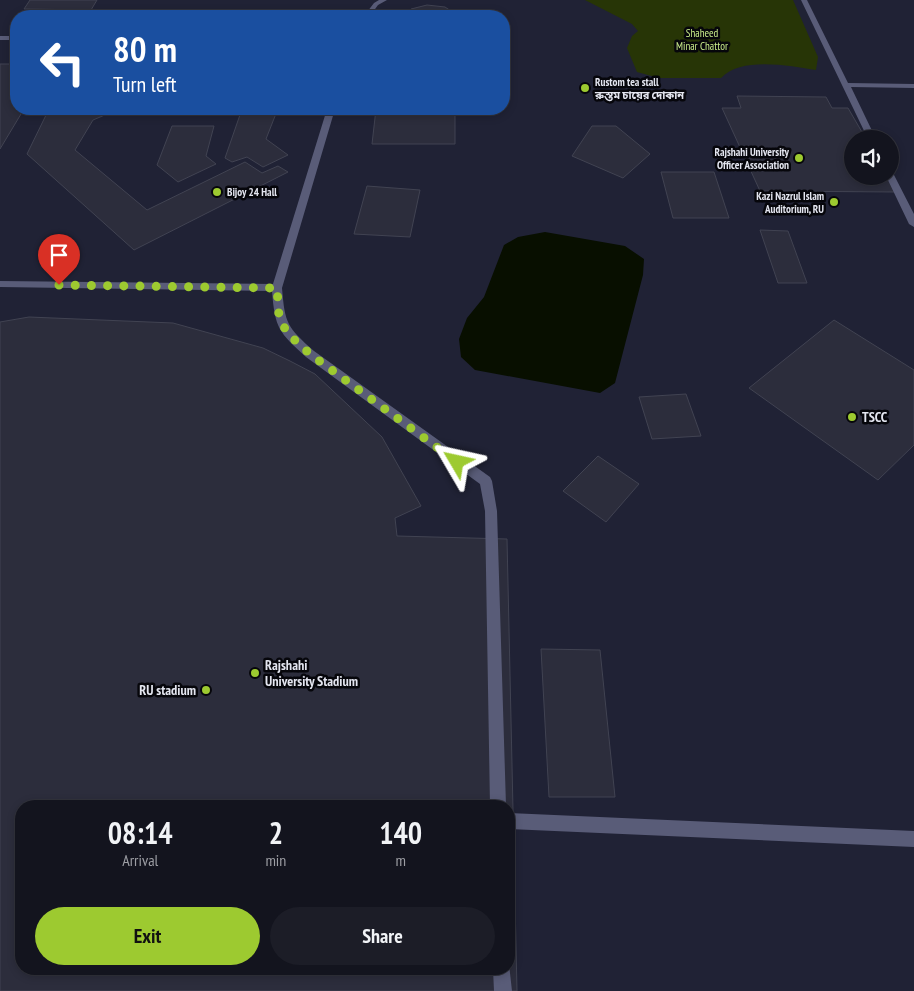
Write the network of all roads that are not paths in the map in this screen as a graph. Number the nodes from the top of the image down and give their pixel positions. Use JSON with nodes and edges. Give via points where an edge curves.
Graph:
{"nodes":[{"id":1,"x":384,"y":0,"type":"edge"},
{"id":2,"x":804,"y":0,"type":"edge"},
{"id":3,"x":372,"y":10,"type":"edge"},
{"id":4,"x":846,"y":85,"type":"junction"},
{"id":5,"x":914,"y":86,"type":"edge"},
{"id":6,"x":328,"y":115,"type":"edge"},
{"id":7,"x":868,"y":130,"type":"edge"},
{"id":8,"x":895,"y":185,"type":"edge"},
{"id":9,"x":914,"y":224,"type":"edge"},
{"id":10,"x":0,"y":284,"type":"edge"},
{"id":11,"x":277,"y":288,"type":"junction"},
{"id":12,"x":498,"y":800,"type":"edge"},
{"id":13,"x":515,"y":821,"type":"edge"},
{"id":14,"x":914,"y":839,"type":"edge"},
{"id":15,"x":502,"y":975,"type":"edge"},
{"id":16,"x":503,"y":991,"type":"edge"}],
"edges":[{"from":1,"to":3,"type":"street"},
{"from":2,"to":4,"type":"street"},
{"from":4,"to":5,"type":"street"},
{"from":4,"to":7,"type":"street"},
{"from":6,"to":11,"type":"street"},
{"from":8,"to":9,"type":"street"},
{"from":10,"to":11,"type":"street"},
{"from":11,"to":12,"type":"street","via":[[279,316],[287,333],[310,354],[486,481],[491,511]]},
{"from":13,"to":14,"type":"street"},
{"from":15,"to":16,"type":"street"}]}
